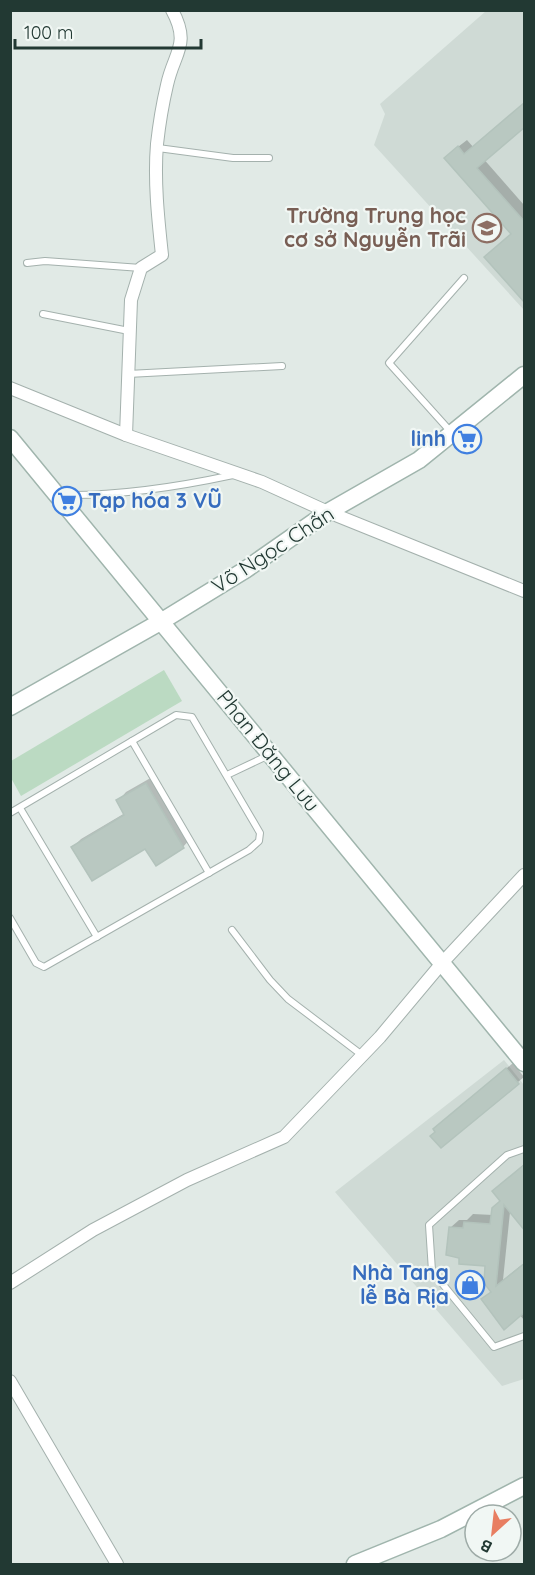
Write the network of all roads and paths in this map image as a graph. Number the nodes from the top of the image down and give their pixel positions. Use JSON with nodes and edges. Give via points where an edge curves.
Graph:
{"nodes":[{"id":1,"x":172,"y":10,"type":"edge"},
{"id":2,"x":158,"y":148,"type":"junction"},
{"id":3,"x":269,"y":158,"type":"dead end"},
{"id":4,"x":27,"y":263,"type":"dead end"},
{"id":5,"x":141,"y":268,"type":"junction"},
{"id":6,"x":464,"y":279,"type":"dead end"},
{"id":7,"x":44,"y":314,"type":"dead end"},
{"id":8,"x":129,"y":331,"type":"junction"},
{"id":9,"x":282,"y":366,"type":"dead end"},
{"id":10,"x":128,"y":374,"type":"junction"},
{"id":11,"x":525,"y":375,"type":"edge"},
{"id":12,"x":10,"y":388,"type":"edge"},
{"id":13,"x":126,"y":435,"type":"junction"},
{"id":14,"x":453,"y":435,"type":"junction"},
{"id":15,"x":10,"y":438,"type":"edge"},
{"id":16,"x":240,"y":474,"type":"junction"},
{"id":17,"x":58,"y":495,"type":"junction"},
{"id":18,"x":328,"y":512,"type":"junction"},
{"id":19,"x":525,"y":591,"type":"edge"},
{"id":20,"x":162,"y":621,"type":"junction"},
{"id":21,"x":10,"y":707,"type":"edge"},
{"id":22,"x":132,"y":741,"type":"junction"},
{"id":23,"x":271,"y":754,"type":"junction"},
{"id":24,"x":227,"y":776,"type":"junction"},
{"id":25,"x":20,"y":808,"type":"junction"},
{"id":26,"x":10,"y":813,"type":"edge"},
{"id":27,"x":209,"y":873,"type":"junction"},
{"id":28,"x":525,"y":875,"type":"edge"},
{"id":29,"x":10,"y":918,"type":"edge"},
{"id":30,"x":232,"y":930,"type":"dead end"},
{"id":31,"x":97,"y":937,"type":"junction"},
{"id":32,"x":442,"y":963,"type":"junction"},
{"id":33,"x":362,"y":1056,"type":"junction"},
{"id":34,"x":525,"y":1064,"type":"edge"},
{"id":35,"x":525,"y":1149,"type":"edge"},
{"id":36,"x":10,"y":1283,"type":"edge"},
{"id":37,"x":525,"y":1336,"type":"edge"},
{"id":38,"x":10,"y":1381,"type":"edge"},
{"id":39,"x":525,"y":1486,"type":"edge"},
{"id":40,"x":117,"y":1564,"type":"edge"},
{"id":41,"x":355,"y":1564,"type":"edge"}],
"edges":[{"from":1,"to":2,"type":"street","via":[[181,29],[182,45],[168,83]]},
{"from":2,"to":3,"type":"lane","via":[[233,158]]},
{"from":2,"to":5,"type":"street","via":[[157,205],[162,255]]},
{"from":4,"to":5,"type":"lane"},
{"from":5,"to":8,"type":"street","via":[[131,300]]},
{"from":6,"to":14,"type":"lane","via":[[389,363]]},
{"from":7,"to":8,"type":"lane"},
{"from":8,"to":10,"type":"street"},
{"from":9,"to":10,"type":"lane"},
{"from":10,"to":13,"type":"street"},
{"from":11,"to":14,"type":"street","name":"Võ Ngọc Chấn"},
{"from":12,"to":13,"type":"street"},
{"from":13,"to":16,"type":"street"},
{"from":14,"to":18,"type":"street","name":"Võ Ngọc Chấn","via":[[419,460]]},
{"from":15,"to":17,"type":"street","name":"Phan Đăng Lưu"},
{"from":16,"to":17,"type":"lane","via":[[179,487]]},
{"from":16,"to":18,"type":"street"},
{"from":17,"to":20,"type":"street","name":"Phan Đăng Lưu"},
{"from":18,"to":19,"type":"street"},
{"from":18,"to":20,"type":"street","name":"Võ Ngọc Chấn"},
{"from":20,"to":21,"type":"street","name":"Võ Ngọc Chấn"},
{"from":20,"to":23,"type":"street","name":"Phan Đăng Lưu"},
{"from":22,"to":24,"type":"lane","via":[[176,715],[185,714],[192,717]]},
{"from":22,"to":25,"type":"lane"},
{"from":22,"to":27,"type":"lane"},
{"from":23,"to":24,"type":"lane"},
{"from":23,"to":32,"type":"street","name":"Phan Đăng Lưu"},
{"from":24,"to":27,"type":"lane","via":[[260,833],[259,841]]},
{"from":25,"to":26,"type":"lane"},
{"from":25,"to":31,"type":"lane"},
{"from":27,"to":31,"type":"lane"},
{"from":28,"to":32,"type":"street"},
{"from":29,"to":31,"type":"lane","via":[[36,963],[44,967]]},
{"from":30,"to":33,"type":"lane","via":[[288,999]]},
{"from":32,"to":33,"type":"street"},
{"from":32,"to":34,"type":"street","name":"Phan Đăng Lưu"},
{"from":33,"to":36,"type":"street","via":[[284,1137],[187,1180],[93,1230]]},
{"from":35,"to":37,"type":"lane","via":[[507,1155],[429,1225],[432,1271],[494,1347]]},
{"from":38,"to":40,"type":"street"},
{"from":39,"to":41,"type":"street","via":[[441,1529]]}]}
